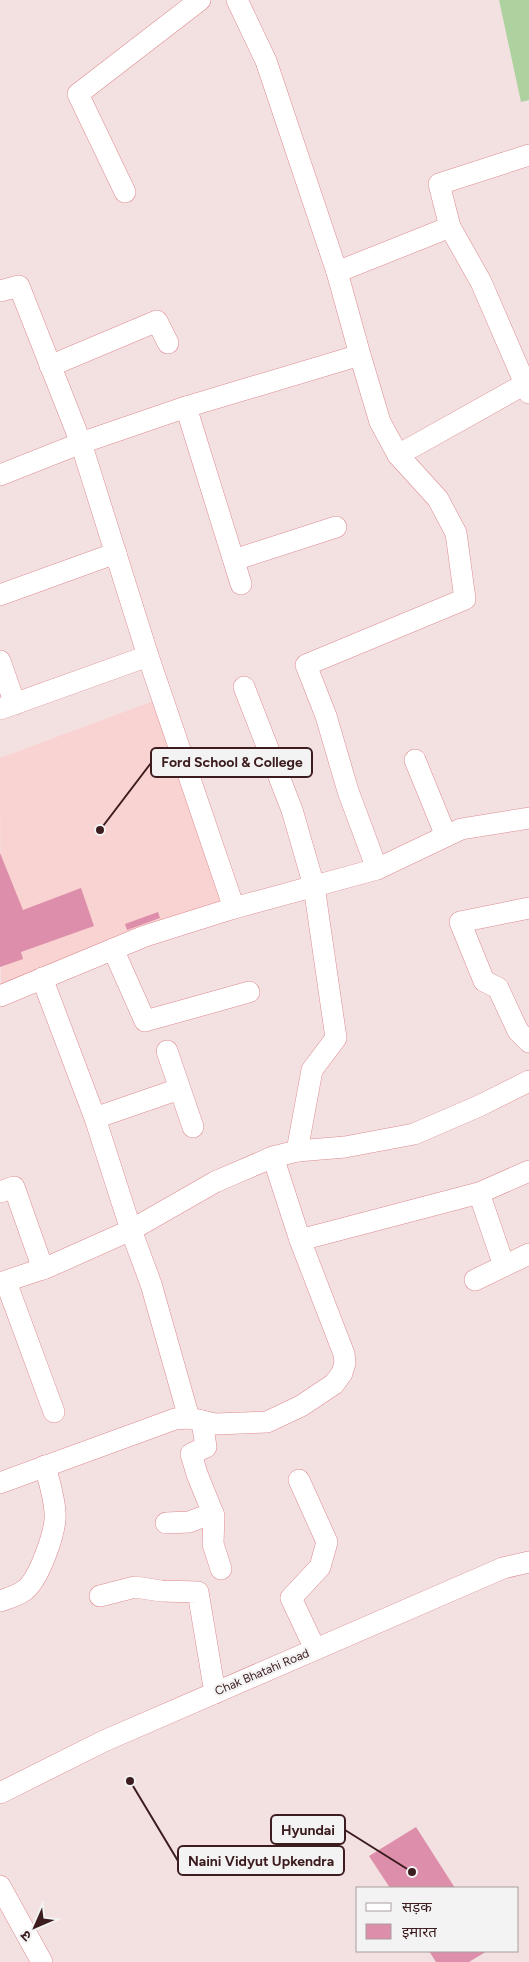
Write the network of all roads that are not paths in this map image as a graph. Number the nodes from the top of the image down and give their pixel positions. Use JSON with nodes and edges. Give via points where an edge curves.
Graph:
{"nodes":[{"id":1,"x":200,"y":0,"type":"edge"},
{"id":2,"x":237,"y":0,"type":"edge"},
{"id":3,"x":529,"y":155,"type":"edge"},
{"id":4,"x":125,"y":192,"type":"dead end"},
{"id":5,"x":450,"y":227,"type":"junction"},
{"id":6,"x":337,"y":272,"type":"junction"},
{"id":7,"x":0,"y":292,"type":"edge"},
{"id":8,"x":168,"y":343,"type":"dead end"},
{"id":9,"x":360,"y":355,"type":"junction"},
{"id":10,"x":50,"y":366,"type":"junction"},
{"id":11,"x":527,"y":388,"type":"edge"},
{"id":12,"x":186,"y":407,"type":"junction"},
{"id":13,"x":81,"y":443,"type":"junction"},
{"id":14,"x":398,"y":455,"type":"junction"},
{"id":15,"x":0,"y":475,"type":"edge"},
{"id":16,"x":336,"y":527,"type":"dead end"},
{"id":17,"x":116,"y":553,"type":"junction"},
{"id":18,"x":234,"y":560,"type":"junction"},
{"id":19,"x":241,"y":584,"type":"dead end"},
{"id":20,"x":0,"y":596,"type":"edge"},
{"id":21,"x":148,"y":656,"type":"junction"},
{"id":22,"x":0,"y":661,"type":"edge"},
{"id":23,"x":244,"y":687,"type":"dead end"},
{"id":24,"x":8,"y":706,"type":"edge"},
{"id":25,"x":415,"y":760,"type":"dead end"},
{"id":26,"x":529,"y":818,"type":"edge"},
{"id":27,"x":446,"y":836,"type":"junction"},
{"id":28,"x":378,"y":869,"type":"junction"},
{"id":29,"x":314,"y":886,"type":"junction"},
{"id":30,"x":234,"y":908,"type":"junction"},
{"id":31,"x":529,"y":908,"type":"edge"},
{"id":32,"x":113,"y":949,"type":"junction"},
{"id":33,"x":42,"y":978,"type":"junction"},
{"id":34,"x":249,"y":992,"type":"dead end"},
{"id":35,"x":0,"y":996,"type":"edge"},
{"id":36,"x":529,"y":1042,"type":"edge"},
{"id":37,"x":167,"y":1051,"type":"dead end"},
{"id":38,"x":529,"y":1081,"type":"edge"},
{"id":39,"x":179,"y":1089,"type":"junction"},
{"id":40,"x":95,"y":1118,"type":"junction"},
{"id":41,"x":193,"y":1127,"type":"dead end"},
{"id":42,"x":296,"y":1151,"type":"junction"},
{"id":43,"x":273,"y":1157,"type":"junction"},
{"id":44,"x":529,"y":1171,"type":"edge"},
{"id":45,"x":0,"y":1192,"type":"edge"},
{"id":46,"x":479,"y":1193,"type":"junction"},
{"id":47,"x":131,"y":1230,"type":"junction"},
{"id":48,"x":300,"y":1240,"type":"junction"},
{"id":49,"x":529,"y":1254,"type":"edge"},
{"id":50,"x":504,"y":1266,"type":"junction"},
{"id":51,"x":42,"y":1269,"type":"junction"},
{"id":52,"x":475,"y":1280,"type":"dead end"},
{"id":53,"x":3,"y":1282,"type":"edge"},
{"id":54,"x":54,"y":1412,"type":"dead end"},
{"id":55,"x":196,"y":1419,"type":"junction"},
{"id":56,"x":45,"y":1466,"type":"junction"},
{"id":57,"x":299,"y":1480,"type":"dead end"},
{"id":58,"x":0,"y":1483,"type":"edge"},
{"id":59,"x":213,"y":1513,"type":"junction"},
{"id":60,"x":166,"y":1523,"type":"dead end"},
{"id":61,"x":529,"y":1562,"type":"edge"},
{"id":62,"x":220,"y":1569,"type":"dead end"},
{"id":63,"x":100,"y":1596,"type":"dead end"},
{"id":64,"x":0,"y":1601,"type":"edge"},
{"id":65,"x":315,"y":1649,"type":"junction"},
{"id":66,"x":214,"y":1693,"type":"junction"},
{"id":67,"x":0,"y":1793,"type":"edge"},
{"id":68,"x":0,"y":1886,"type":"edge"},
{"id":69,"x":42,"y":1962,"type":"edge"}],
"edges":[{"from":1,"to":4,"type":"street","via":[[78,94]]},
{"from":2,"to":6,"type":"street","via":[[266,61]]},
{"from":3,"to":5,"type":"street","via":[[439,184]]},
{"from":5,"to":6,"type":"street"},
{"from":5,"to":11,"type":"street","via":[[481,282]]},
{"from":6,"to":9,"type":"street"},
{"from":7,"to":10,"type":"street","via":[[19,286]]},
{"from":8,"to":10,"type":"street","via":[[157,321]]},
{"from":9,"to":12,"type":"street"},
{"from":9,"to":14,"type":"street","via":[[380,422]]},
{"from":10,"to":13,"type":"street"},
{"from":11,"to":14,"type":"street"},
{"from":12,"to":13,"type":"street"},
{"from":12,"to":18,"type":"street"},
{"from":13,"to":15,"type":"street"},
{"from":13,"to":17,"type":"street"},
{"from":14,"to":28,"type":"street","via":[[438,499],[456,534],[465,599],[306,665]]},
{"from":16,"to":18,"type":"street"},
{"from":17,"to":20,"type":"street"},
{"from":17,"to":21,"type":"street"},
{"from":18,"to":19,"type":"street"},
{"from":21,"to":24,"type":"street"},
{"from":21,"to":30,"type":"street"},
{"from":22,"to":24,"type":"street"},
{"from":23,"to":29,"type":"street","via":[[292,810]]},
{"from":25,"to":27,"type":"street"},
{"from":26,"to":27,"type":"street","via":[[461,829]]},
{"from":27,"to":28,"type":"street"},
{"from":28,"to":29,"type":"street"},
{"from":29,"to":30,"type":"street"},
{"from":29,"to":42,"type":"street","via":[[336,1038],[312,1070]]},
{"from":30,"to":32,"type":"street"},
{"from":31,"to":36,"type":"street","via":[[460,922],[484,982],[498,988],[518,1031]]},
{"from":32,"to":33,"type":"street"},
{"from":32,"to":34,"type":"street","via":[[145,1021]]},
{"from":33,"to":35,"type":"street"},
{"from":33,"to":40,"type":"street"},
{"from":37,"to":39,"type":"street"},
{"from":38,"to":42,"type":"street","via":[[414,1134],[345,1147]]},
{"from":39,"to":40,"type":"street"},
{"from":39,"to":41,"type":"street"},
{"from":40,"to":47,"type":"street"},
{"from":42,"to":43,"type":"street"},
{"from":43,"to":47,"type":"street","via":[[215,1182]]},
{"from":43,"to":48,"type":"street"},
{"from":44,"to":46,"type":"street"},
{"from":45,"to":51,"type":"street","via":[[14,1187]]},
{"from":46,"to":48,"type":"street"},
{"from":46,"to":50,"type":"street"},
{"from":47,"to":51,"type":"street"},
{"from":47,"to":55,"type":"street"},
{"from":48,"to":55,"type":"street","via":[[344,1354],[342,1373],[334,1384],[301,1406],[267,1422],[215,1424]]},
{"from":49,"to":50,"type":"street"},
{"from":50,"to":52,"type":"street"},
{"from":51,"to":53,"type":"street"},
{"from":53,"to":54,"type":"street"},
{"from":55,"to":56,"type":"street","via":[[159,1423]]},
{"from":55,"to":59,"type":"street","via":[[206,1447],[191,1454]]},
{"from":56,"to":58,"type":"street"},
{"from":56,"to":64,"type":"street","via":[[55,1511],[55,1528],[27,1589]]},
{"from":57,"to":65,"type":"street","via":[[327,1542],[320,1567],[292,1598]]},
{"from":59,"to":60,"type":"street","via":[[189,1522]]},
{"from":59,"to":62,"type":"street","via":[[213,1544]]},
{"from":61,"to":65,"type":"street","name":"Chak Bhatahi Road","via":[[503,1568]]},
{"from":63,"to":66,"type":"street","via":[[135,1587],[198,1592]]},
{"from":65,"to":66,"type":"street","name":"Chak Bhatahi Road"},
{"from":66,"to":67,"type":"street","name":"Chak Bhatahi Road","via":[[104,1740]]},
{"from":68,"to":69,"type":"street"}]}
